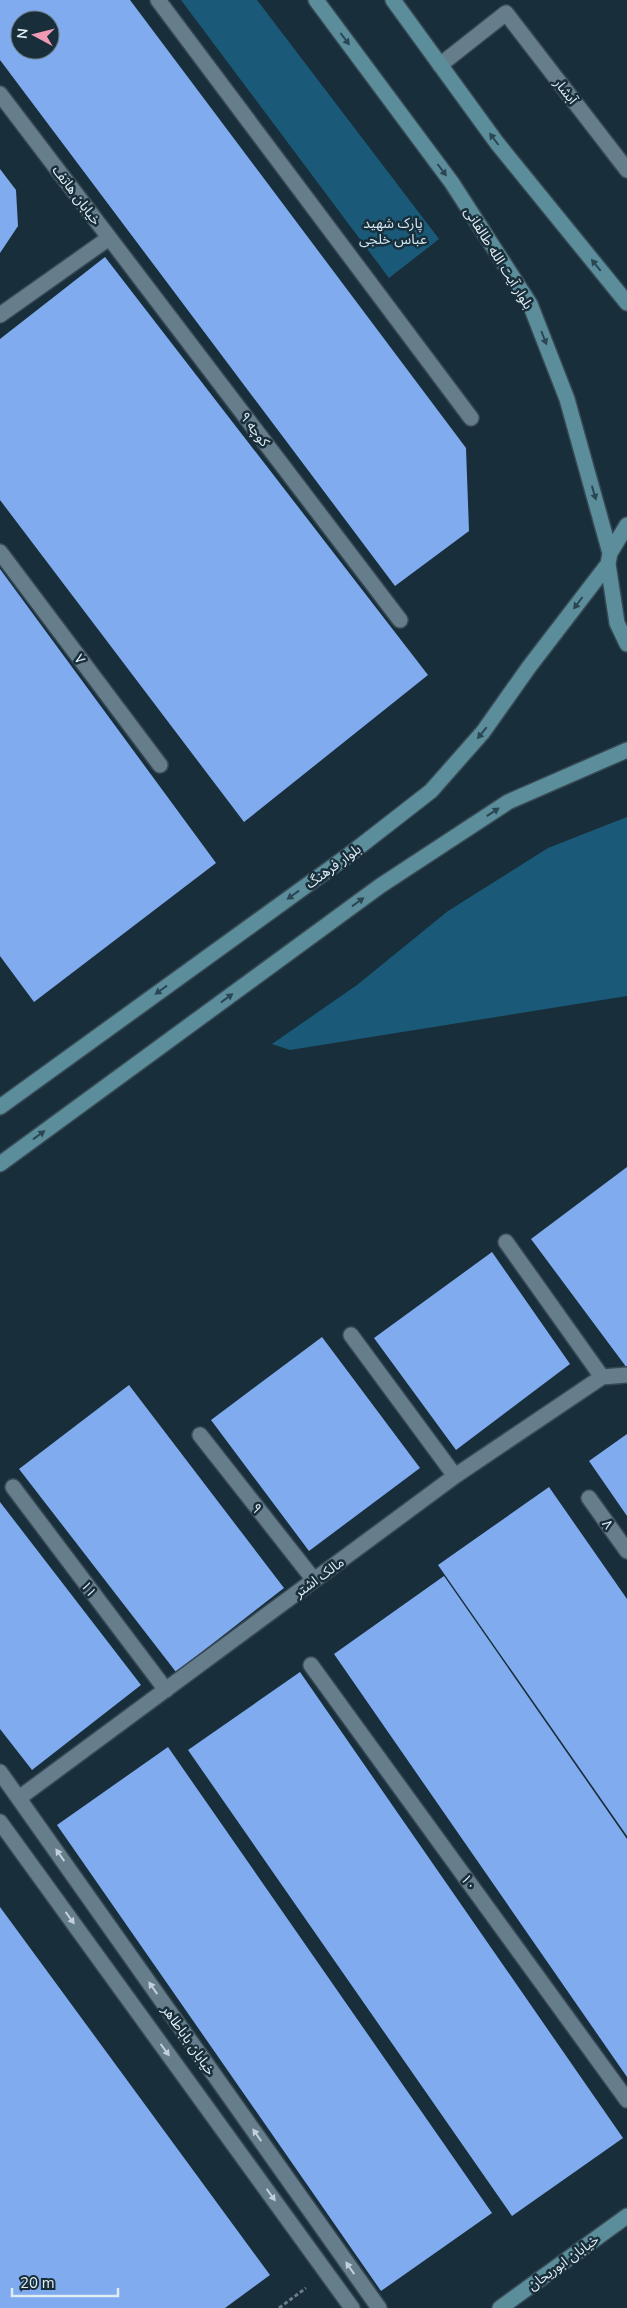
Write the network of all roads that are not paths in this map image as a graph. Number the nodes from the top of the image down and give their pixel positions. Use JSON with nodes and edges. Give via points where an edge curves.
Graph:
{"nodes":[{"id":1,"x":158,"y":0,"type":"edge"},
{"id":2,"x":316,"y":0,"type":"edge"},
{"id":3,"x":393,"y":0,"type":"edge"},
{"id":4,"x":440,"y":65,"type":"junction"},
{"id":5,"x":0,"y":94,"type":"edge"},
{"id":6,"x":627,"y":170,"type":"edge"},
{"id":7,"x":109,"y":238,"type":"junction"},
{"id":8,"x":627,"y":302,"type":"edge"},
{"id":9,"x":0,"y":315,"type":"edge"},
{"id":10,"x":471,"y":418,"type":"dead end"},
{"id":11,"x":627,"y":525,"type":"edge"},
{"id":12,"x":0,"y":552,"type":"edge"},
{"id":13,"x":609,"y":558,"type":"junction"},
{"id":14,"x":400,"y":620,"type":"dead end"},
{"id":15,"x":627,"y":644,"type":"edge"},
{"id":16,"x":627,"y":750,"type":"edge"},
{"id":17,"x":160,"y":765,"type":"dead end"},
{"id":18,"x":0,"y":1107,"type":"edge"},
{"id":19,"x":0,"y":1164,"type":"edge"},
{"id":20,"x":506,"y":1242,"type":"dead end"},
{"id":21,"x":351,"y":1335,"type":"dead end"},
{"id":22,"x":627,"y":1375,"type":"edge"},
{"id":23,"x":602,"y":1377,"type":"junction"},
{"id":24,"x":200,"y":1435,"type":"dead end"},
{"id":25,"x":455,"y":1476,"type":"junction"},
{"id":26,"x":13,"y":1487,"type":"dead end"},
{"id":27,"x":589,"y":1498,"type":"dead end"},
{"id":28,"x":627,"y":1551,"type":"edge"},
{"id":29,"x":314,"y":1580,"type":"junction"},
{"id":30,"x":311,"y":1665,"type":"dead end"},
{"id":31,"x":166,"y":1690,"type":"junction"},
{"id":32,"x":0,"y":1772,"type":"edge"},
{"id":33,"x":19,"y":1798,"type":"junction"},
{"id":34,"x":0,"y":1822,"type":"edge"},
{"id":35,"x":627,"y":2100,"type":"edge"},
{"id":36,"x":627,"y":2216,"type":"edge"},
{"id":37,"x":352,"y":2308,"type":"edge"},
{"id":38,"x":379,"y":2308,"type":"edge"},
{"id":39,"x":500,"y":2308,"type":"edge"}],
"edges":[{"from":1,"to":10,"type":"street"},
{"from":2,"to":13,"type":"main road","name":"بلوار آیت الله طالقانی","one_way":true,"via":[[452,184],[530,304],[567,399]]},
{"from":3,"to":4,"type":"main road"},
{"from":4,"to":6,"type":"street","name":"آبشار","via":[[506,13]]},
{"from":8,"to":4,"type":"main road","one_way":true,"via":[[497,143]]},
{"from":5,"to":7,"type":"street","name":"خیابان هاتف"},
{"from":7,"to":9,"type":"street","name":"خیابان هاتف"},
{"from":7,"to":14,"type":"street","name":"کوچه ۹"},
{"from":11,"to":13,"type":"main road","name":"بلوار فرهنگ"},
{"from":12,"to":17,"type":"street","name":"۷"},
{"from":13,"to":15,"type":"main road","name":"بلوار آیت الله طالقانی","via":[[617,623]]},
{"from":13,"to":18,"type":"main road","name":"بلوار فرهنگ","one_way":true,"via":[[483,732],[431,791],[342,860]]},
{"from":19,"to":16,"type":"main road","one_way":true,"via":[[380,886],[508,802]]},
{"from":20,"to":23,"type":"street"},
{"from":21,"to":25,"type":"street"},
{"from":22,"to":23,"type":"street","name":"مالک اشتر"},
{"from":23,"to":25,"type":"street","name":"مالک اشتر"},
{"from":24,"to":29,"type":"street","name":"۹"},
{"from":25,"to":29,"type":"street","name":"مالک اشتر"},
{"from":26,"to":31,"type":"street","name":"۱۱"},
{"from":27,"to":28,"type":"street","name":"۸"},
{"from":29,"to":31,"type":"street","name":"مالک اشتر"},
{"from":30,"to":35,"type":"street","name":"۱۰"},
{"from":31,"to":33,"type":"street","name":"مالک اشتر"},
{"from":32,"to":33,"type":"street","name":"خیابان باباطاهر"},
{"from":38,"to":33,"type":"street","name":"خیابان باباطاهر","one_way":true},
{"from":34,"to":37,"type":"street","name":"خیابان باباطاهر","one_way":true},
{"from":36,"to":39,"type":"main road","name":"خیابان ابوریحان"}]}
